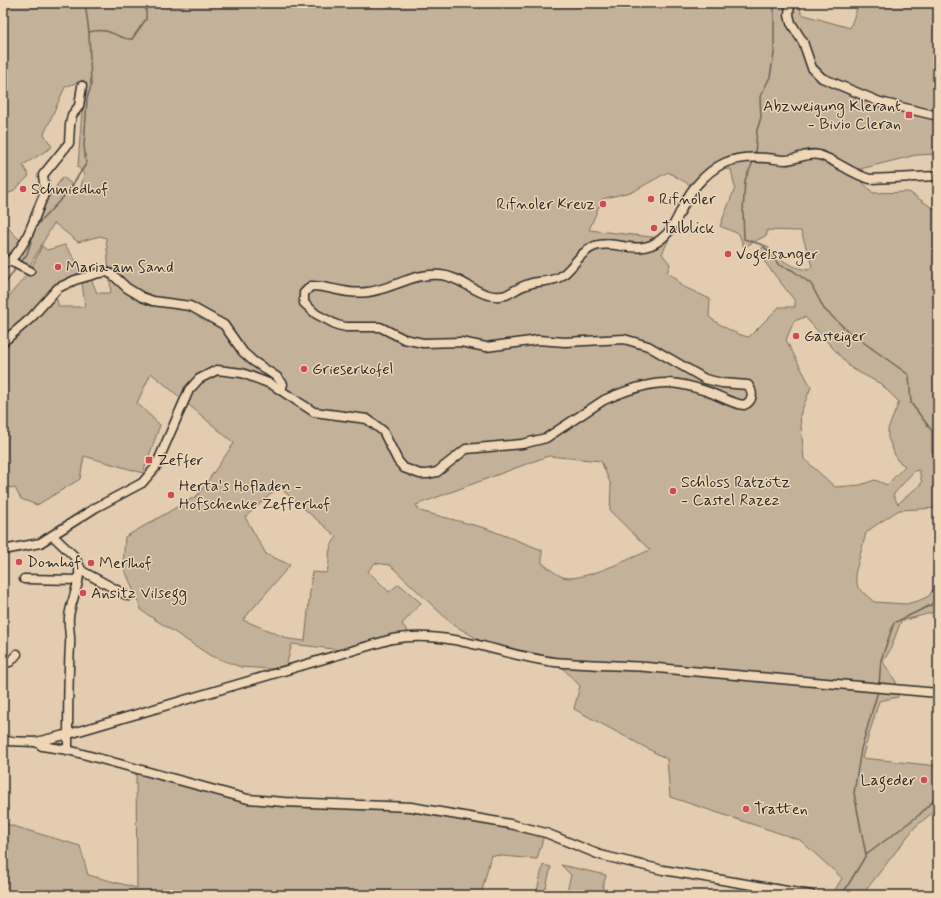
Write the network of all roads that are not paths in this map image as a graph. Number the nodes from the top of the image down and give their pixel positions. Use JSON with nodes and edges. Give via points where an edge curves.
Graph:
{"nodes":[{"id":1,"x":790,"y":3,"type":"edge"},
{"id":2,"x":82,"y":86,"type":"dead end"},
{"id":3,"x":938,"y":116,"type":"edge"},
{"id":4,"x":938,"y":176,"type":"edge"},
{"id":5,"x":8,"y":263,"type":"edge"},
{"id":6,"x":28,"y":270,"type":"dead end"},
{"id":7,"x":3,"y":342,"type":"edge"},
{"id":8,"x":281,"y":390,"type":"junction"},
{"id":9,"x":53,"y":536,"type":"junction"},
{"id":10,"x":3,"y":550,"type":"edge"},
{"id":11,"x":79,"y":566,"type":"junction"},
{"id":12,"x":24,"y":579,"type":"dead end"},
{"id":13,"x":78,"y":580,"type":"junction"},
{"id":14,"x":128,"y":596,"type":"dead end"},
{"id":15,"x":17,"y":654,"type":"dead end"},
{"id":16,"x":3,"y":661,"type":"edge"},
{"id":17,"x":938,"y":693,"type":"edge"},
{"id":18,"x":69,"y":734,"type":"junction"},
{"id":19,"x":3,"y":742,"type":"edge"},
{"id":20,"x":36,"y":742,"type":"junction"},
{"id":21,"x":68,"y":750,"type":"junction"},
{"id":22,"x":811,"y":895,"type":"edge"}],
"edges":[{"from":1,"to":3,"type":"street","via":[[791,23],[803,42],[812,68],[822,78],[880,102]]},
{"from":2,"to":5,"type":"street","via":[[79,106],[72,115],[69,143],[43,175],[44,197],[23,245]]},
{"from":4,"to":8,"type":"street","via":[[870,179],[813,154],[786,160],[743,157],[724,162],[713,169],[694,188],[670,232],[654,244],[636,248],[606,244],[594,247],[560,277],[525,285],[507,294],[497,296],[481,293],[460,280],[433,274],[420,275],[380,289],[359,293],[311,286],[306,289],[303,298],[304,303],[316,314],[337,325],[380,327],[404,339],[423,343],[461,342],[486,347],[538,340],[565,342],[624,339],[648,346],[705,379],[748,385],[752,390],[752,396],[744,405],[681,385],[652,385],[614,395],[546,438],[532,442],[466,449],[437,472],[428,474],[404,468],[383,431],[373,422],[359,417],[314,412]]},
{"from":5,"to":6,"type":"street"},
{"from":7,"to":8,"type":"street","via":[[31,318],[58,288],[75,280],[107,272],[127,288],[153,301],[190,306],[224,325],[248,357],[277,377],[283,384]]},
{"from":8,"to":9,"type":"street","via":[[256,377],[232,370],[218,370],[204,375],[189,390],[148,478],[95,508]]},
{"from":9,"to":10,"type":"street","via":[[32,546]]},
{"from":9,"to":11,"type":"street","via":[[74,556]]},
{"from":11,"to":13,"type":"street"},
{"from":11,"to":14,"type":"street","via":[[86,574]]},
{"from":12,"to":13,"type":"street"},
{"from":13,"to":18,"type":"street","via":[[69,617]]},
{"from":15,"to":16,"type":"street","via":[[10,662]]},
{"from":17,"to":18,"type":"street","via":[[557,662],[460,640],[411,636],[392,639]]},
{"from":18,"to":20,"type":"street"},
{"from":18,"to":21,"type":"street"},
{"from":19,"to":20,"type":"street"},
{"from":20,"to":21,"type":"street","via":[[42,746]]},
{"from":21,"to":22,"type":"street","via":[[248,799],[411,807],[510,824],[546,833],[600,855],[663,870]]}]}
